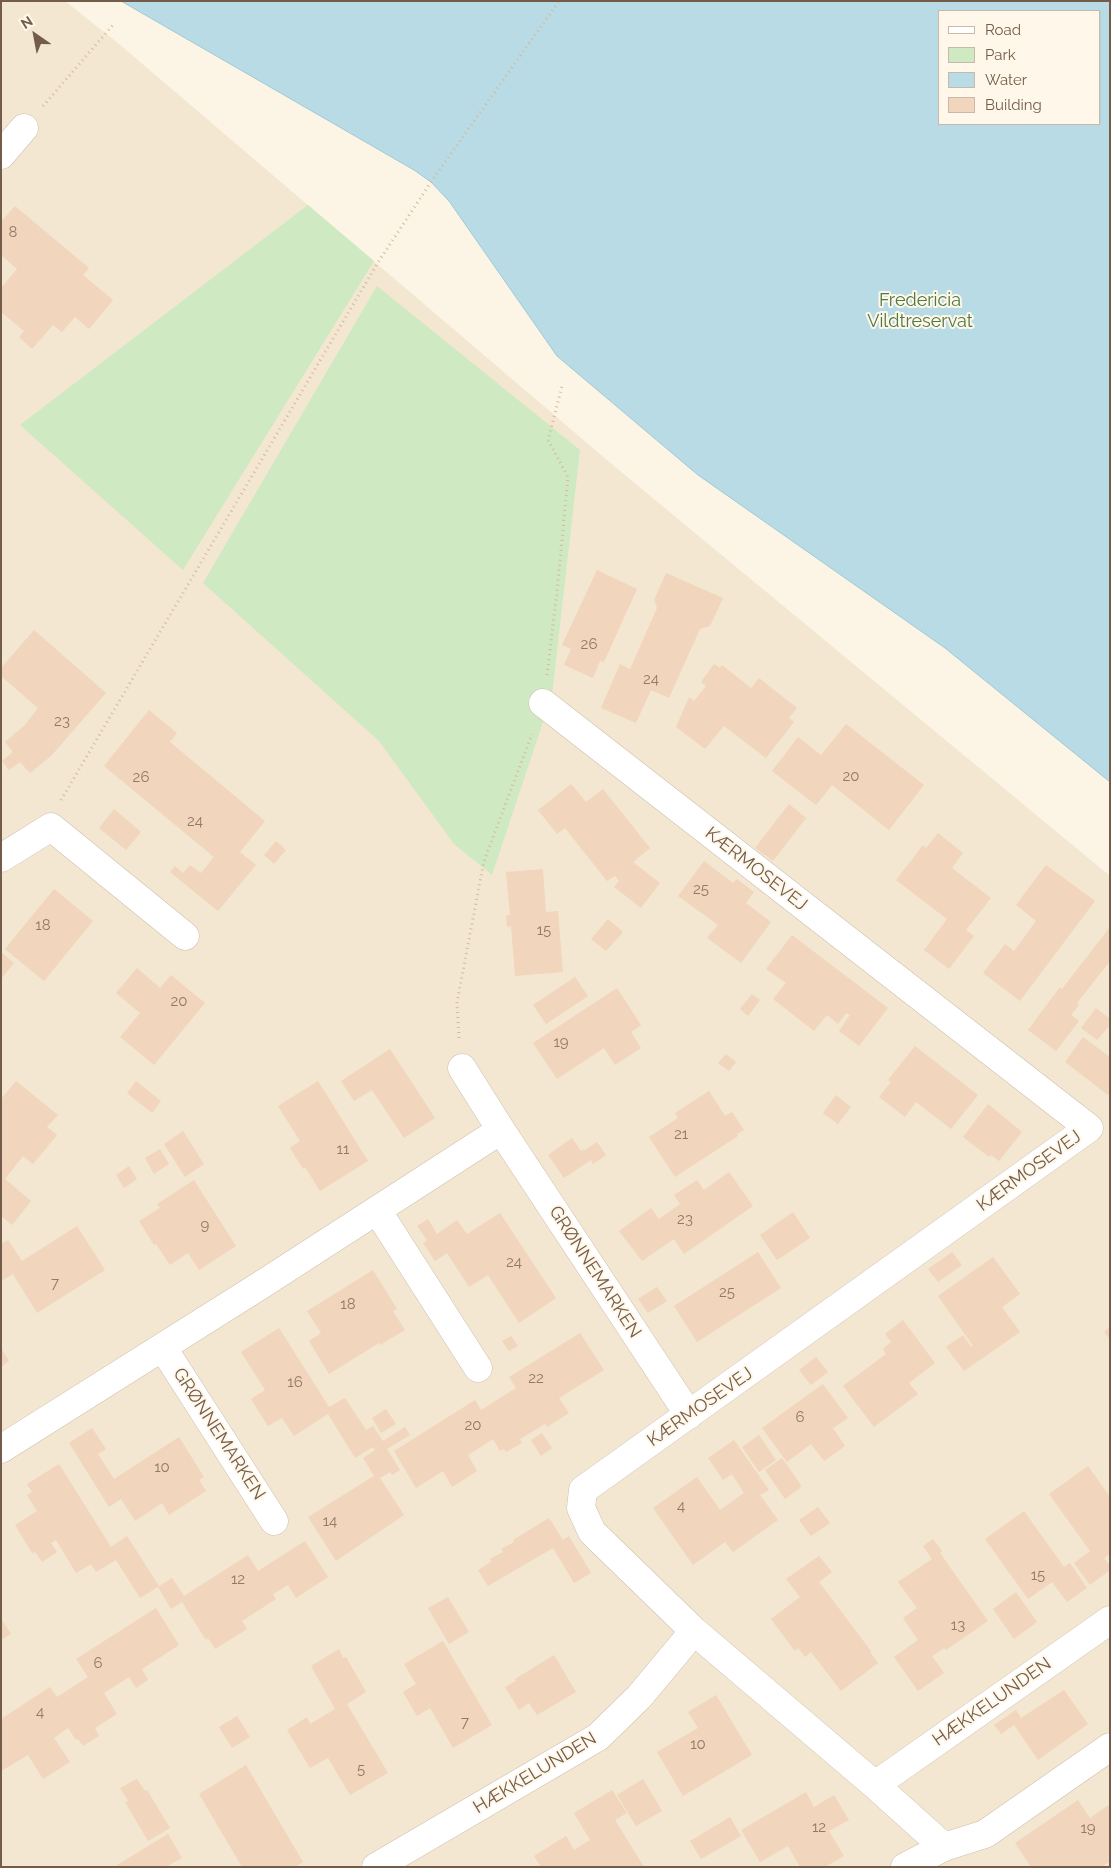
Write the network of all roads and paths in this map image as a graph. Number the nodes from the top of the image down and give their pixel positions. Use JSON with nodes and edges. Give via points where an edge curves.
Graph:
{"nodes":[{"id":1,"x":559,"y":1,"type":"edge"},
{"id":2,"x":113,"y":25,"type":"dead end"},
{"id":3,"x":24,"y":128,"type":"joint"},
{"id":4,"x":1,"y":155,"type":"edge"},
{"id":5,"x":562,"y":386,"type":"dead end"},
{"id":6,"x":543,"y":703,"type":"junction"},
{"id":7,"x":66,"y":792,"type":"dead end"},
{"id":8,"x":1,"y":858,"type":"edge"},
{"id":9,"x":185,"y":936,"type":"dead end"},
{"id":10,"x":462,"y":1068,"type":"joint"},
{"id":11,"x":501,"y":1130,"type":"junction"},
{"id":12,"x":377,"y":1210,"type":"junction"},
{"id":13,"x":163,"y":1348,"type":"junction"},
{"id":14,"x":478,"y":1368,"type":"dead end"},
{"id":15,"x":689,"y":1415,"type":"junction"},
{"id":16,"x":1,"y":1448,"type":"edge"},
{"id":17,"x":274,"y":1521,"type":"dead end"},
{"id":18,"x":1110,"y":1620,"type":"edge"},
{"id":19,"x":694,"y":1631,"type":"junction"},
{"id":20,"x":1110,"y":1747,"type":"edge"},
{"id":21,"x":875,"y":1785,"type":"junction"},
{"id":22,"x":944,"y":1847,"type":"junction"},
{"id":23,"x":376,"y":1867,"type":"edge"},
{"id":24,"x":905,"y":1867,"type":"edge"}],
"edges":[{"from":1,"to":7,"type":"path","via":[[431,182],[378,264]]},
{"from":2,"to":3,"type":"path"},
{"from":3,"to":4,"type":"street"},
{"from":5,"to":6,"type":"path","via":[[548,440],[568,477],[558,592]]},
{"from":6,"to":10,"type":"path","via":[[484,861],[457,1002]]},
{"from":6,"to":15,"type":"street","name":"KÆRMOSEVEJ","via":[[1089,1128]]},
{"from":8,"to":9,"type":"street","via":[[51,828]]},
{"from":10,"to":11,"type":"street","name":"GRØNNEMARKEN"},
{"from":11,"to":12,"type":"street"},
{"from":11,"to":15,"type":"street","name":"GRØNNEMARKEN"},
{"from":12,"to":13,"type":"street"},
{"from":12,"to":14,"type":"street"},
{"from":13,"to":16,"type":"street"},
{"from":13,"to":17,"type":"street","name":"GRØNNEMARKEN"},
{"from":15,"to":19,"type":"street","name":"KÆRMOSEVEJ","via":[[583,1490],[581,1508],[592,1532]]},
{"from":18,"to":21,"type":"street","name":"HÆKKELUNDEN"},
{"from":19,"to":21,"type":"street"},
{"from":19,"to":23,"type":"street","name":"HÆKKELUNDEN","via":[[639,1697],[598,1738]]},
{"from":20,"to":22,"type":"street","via":[[984,1834]]},
{"from":21,"to":22,"type":"street"},
{"from":22,"to":24,"type":"street"}]}
